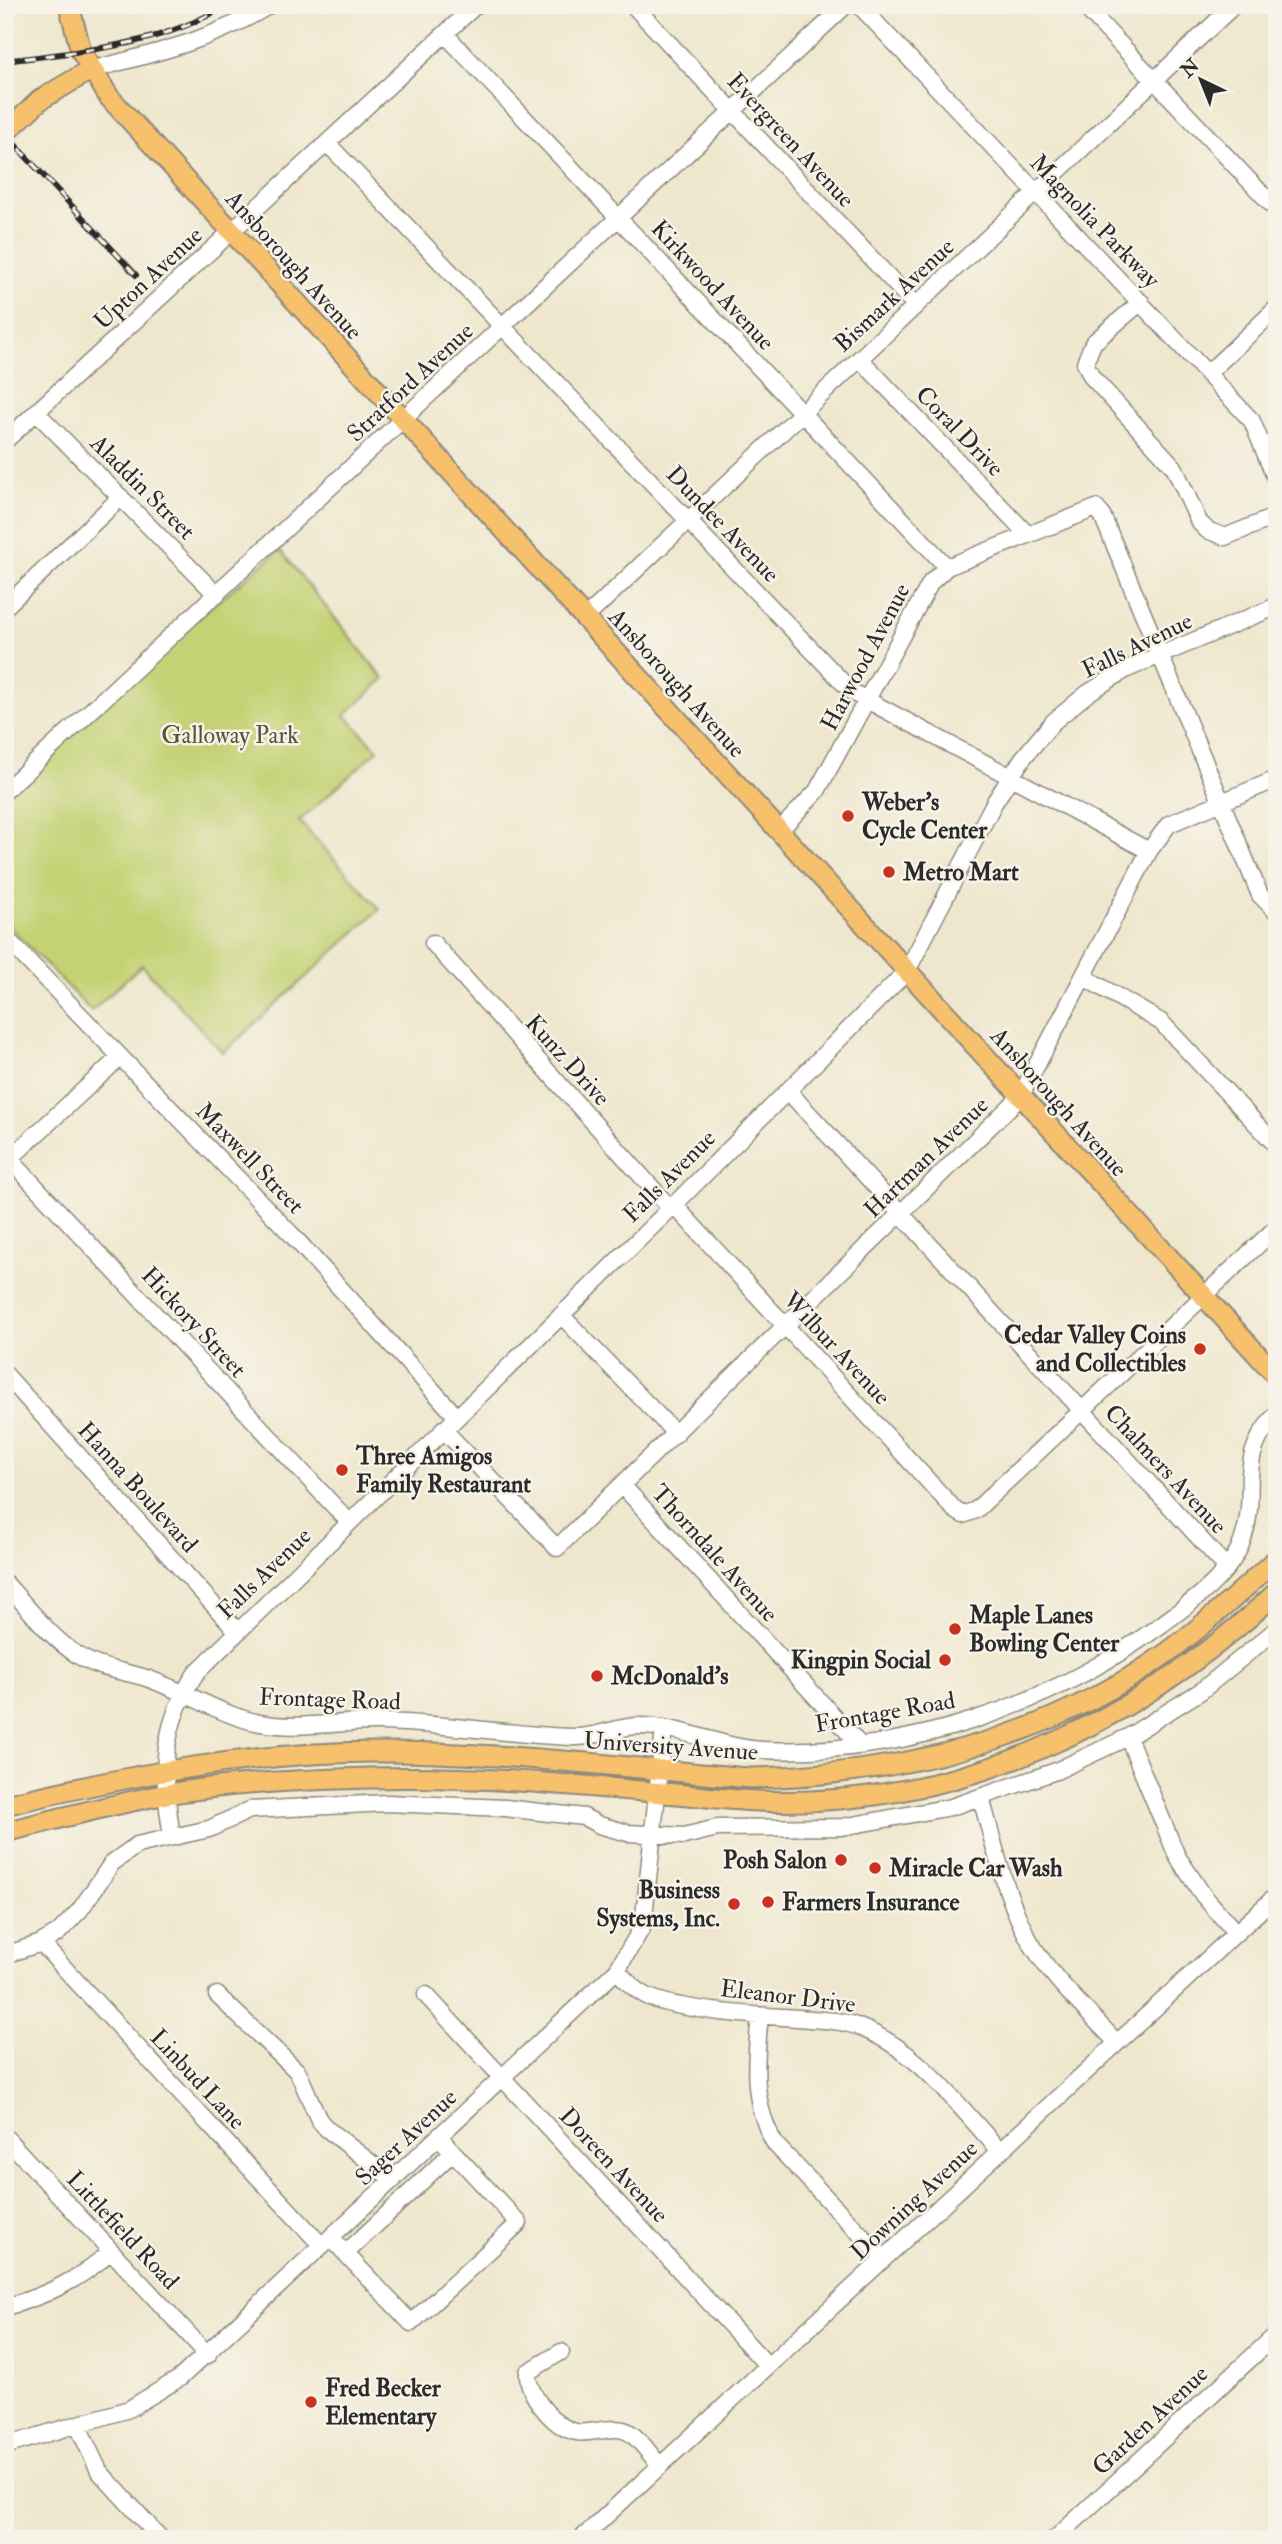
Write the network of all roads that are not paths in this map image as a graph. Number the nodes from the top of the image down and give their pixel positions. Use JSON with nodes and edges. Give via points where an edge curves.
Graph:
{"nodes":[{"id":1,"x":69,"y":5,"type":"edge"},
{"id":2,"x":270,"y":5,"type":"edge"},
{"id":3,"x":476,"y":5,"type":"edge"},
{"id":4,"x":633,"y":5,"type":"edge"},
{"id":5,"x":846,"y":5,"type":"edge"},
{"id":6,"x":859,"y":5,"type":"edge"},
{"id":7,"x":1083,"y":5,"type":"edge"},
{"id":8,"x":1234,"y":5,"type":"edge"},
{"id":9,"x":444,"y":34,"type":"junction"},
{"id":10,"x":90,"y":70,"type":"junction"},
{"id":11,"x":1154,"y":81,"type":"junction"},
{"id":12,"x":732,"y":111,"type":"junction"},
{"id":13,"x":5,"y":133,"type":"edge"},
{"id":14,"x":327,"y":143,"type":"junction"},
{"id":15,"x":1036,"y":192,"type":"junction"},
{"id":16,"x":1277,"y":210,"type":"edge"},
{"id":17,"x":618,"y":218,"type":"junction"},
{"id":18,"x":231,"y":232,"type":"junction"},
{"id":19,"x":1141,"y":302,"type":"junction"},
{"id":20,"x":916,"y":306,"type":"junction"},
{"id":21,"x":1277,"y":308,"type":"edge"},
{"id":22,"x":503,"y":326,"type":"junction"},
{"id":23,"x":860,"y":359,"type":"junction"},
{"id":24,"x":1207,"y":374,"type":"junction"},
{"id":25,"x":37,"y":412,"type":"junction"},
{"id":26,"x":802,"y":414,"type":"junction"},
{"id":27,"x":402,"y":420,"type":"junction"},
{"id":28,"x":9,"y":432,"type":"edge"},
{"id":29,"x":1277,"y":433,"type":"edge"},
{"id":30,"x":1261,"y":440,"type":"junction"},
{"id":31,"x":1277,"y":482,"type":"edge"},
{"id":32,"x":121,"y":498,"type":"junction"},
{"id":33,"x":1277,"y":516,"type":"edge"},
{"id":34,"x":689,"y":522,"type":"junction"},
{"id":35,"x":1027,"y":534,"type":"junction"},
{"id":36,"x":947,"y":568,"type":"junction"},
{"id":37,"x":217,"y":595,"type":"junction"},
{"id":38,"x":1277,"y":606,"type":"edge"},
{"id":39,"x":5,"y":607,"type":"edge"},
{"id":40,"x":585,"y":618,"type":"junction"},
{"id":41,"x":1161,"y":654,"type":"junction"},
{"id":42,"x":868,"y":701,"type":"junction"},
{"id":43,"x":1010,"y":777,"type":"junction"},
{"id":44,"x":1277,"y":779,"type":"edge"},
{"id":45,"x":5,"y":792,"type":"edge"},
{"id":46,"x":1222,"y":801,"type":"junction"},
{"id":47,"x":779,"y":831,"type":"junction"},
{"id":48,"x":1149,"y":852,"type":"junction"},
{"id":49,"x":1277,"y":912,"type":"edge"},
{"id":50,"x":5,"y":937,"type":"edge"},
{"id":51,"x":433,"y":943,"type":"dead end"},
{"id":52,"x":907,"y":971,"type":"junction"},
{"id":53,"x":1084,"y":977,"type":"junction"},
{"id":54,"x":120,"y":1057,"type":"junction"},
{"id":55,"x":788,"y":1091,"type":"junction"},
{"id":56,"x":1020,"y":1097,"type":"junction"},
{"id":57,"x":1277,"y":1146,"type":"edge"},
{"id":58,"x":7,"y":1159,"type":"edge"},
{"id":59,"x":672,"y":1207,"type":"junction"},
{"id":60,"x":901,"y":1213,"type":"junction"},
{"id":61,"x":1277,"y":1227,"type":"edge"},
{"id":62,"x":1203,"y":1296,"type":"junction"},
{"id":63,"x":561,"y":1315,"type":"junction"},
{"id":64,"x":786,"y":1325,"type":"junction"},
{"id":65,"x":5,"y":1374,"type":"edge"},
{"id":66,"x":1277,"y":1377,"type":"edge"},
{"id":67,"x":1082,"y":1410,"type":"junction"},
{"id":68,"x":1277,"y":1413,"type":"edge"},
{"id":69,"x":456,"y":1416,"type":"junction"},
{"id":70,"x":443,"y":1429,"type":"junction"},
{"id":71,"x":676,"y":1434,"type":"junction"},
{"id":72,"x":622,"y":1485,"type":"junction"},
{"id":73,"x":349,"y":1522,"type":"junction"},
{"id":74,"x":1277,"y":1558,"type":"edge"},
{"id":75,"x":1227,"y":1568,"type":"junction"},
{"id":76,"x":5,"y":1583,"type":"edge"},
{"id":77,"x":1277,"y":1592,"type":"edge"},
{"id":78,"x":1277,"y":1629,"type":"edge"},
{"id":79,"x":237,"y":1631,"type":"junction"},
{"id":80,"x":183,"y":1692,"type":"junction"},
{"id":81,"x":664,"y":1728,"type":"junction"},
{"id":82,"x":1128,"y":1737,"type":"junction"},
{"id":83,"x":860,"y":1745,"type":"junction"},
{"id":84,"x":165,"y":1770,"type":"junction"},
{"id":85,"x":661,"y":1770,"type":"junction"},
{"id":86,"x":659,"y":1792,"type":"junction"},
{"id":87,"x":165,"y":1795,"type":"junction"},
{"id":88,"x":981,"y":1798,"type":"junction"},
{"id":89,"x":5,"y":1805,"type":"edge"},
{"id":90,"x":5,"y":1832,"type":"edge"},
{"id":91,"x":653,"y":1836,"type":"junction"},
{"id":92,"x":172,"y":1837,"type":"junction"},
{"id":93,"x":1277,"y":1895,"type":"edge"},
{"id":94,"x":1236,"y":1933,"type":"junction"},
{"id":95,"x":41,"y":1943,"type":"junction"},
{"id":96,"x":5,"y":1955,"type":"edge"},
{"id":97,"x":617,"y":1970,"type":"junction"},
{"id":98,"x":217,"y":1995,"type":"dead end"},
{"id":99,"x":426,"y":1995,"type":"dead end"},
{"id":100,"x":760,"y":2016,"type":"junction"},
{"id":101,"x":1117,"y":2043,"type":"junction"},
{"id":102,"x":503,"y":2078,"type":"junction"},
{"id":103,"x":439,"y":2137,"type":"junction"},
{"id":104,"x":8,"y":2145,"type":"edge"},
{"id":105,"x":1000,"y":2151,"type":"junction"},
{"id":106,"x":453,"y":2152,"type":"junction"},
{"id":107,"x":393,"y":2180,"type":"junction"},
{"id":108,"x":327,"y":2242,"type":"junction"},
{"id":109,"x":111,"y":2251,"type":"junction"},
{"id":110,"x":346,"y":2253,"type":"junction"},
{"id":111,"x":884,"y":2259,"type":"junction"},
{"id":112,"x":5,"y":2307,"type":"edge"},
{"id":113,"x":1277,"y":2334,"type":"edge"},
{"id":114,"x":561,"y":2352,"type":"dead end"},
{"id":115,"x":208,"y":2355,"type":"junction"},
{"id":116,"x":768,"y":2366,"type":"junction"},
{"id":117,"x":78,"y":2426,"type":"junction"},
{"id":118,"x":5,"y":2446,"type":"edge"},
{"id":119,"x":660,"y":2466,"type":"junction"},
{"id":120,"x":161,"y":2539,"type":"edge"},
{"id":121,"x":582,"y":2539,"type":"edge"},
{"id":122,"x":1055,"y":2539,"type":"edge"}],
"edges":[{"from":1,"to":10,"type":"main road","name":"Ansborough Avenue"},
{"from":2,"to":10,"type":"street","via":[[194,43]]},
{"from":3,"to":9,"type":"street","name":"Upton Avenue"},
{"from":4,"to":12,"type":"street","name":"Evergreen Avenue"},
{"from":5,"to":12,"type":"street","name":"Stratford Avenue"},
{"from":6,"to":15,"type":"street","name":"Magnolia Parkway"},
{"from":7,"to":11,"type":"street"},
{"from":8,"to":11,"type":"street","name":"Bismark Avenue"},
{"from":9,"to":14,"type":"street","name":"Upton Avenue"},
{"from":9,"to":17,"type":"street","name":"Kirkwood Avenue"},
{"from":10,"to":13,"type":"main road","via":[[40,100]]},
{"from":10,"to":18,"type":"main road","name":"Ansborough Avenue"},
{"from":11,"to":15,"type":"street","name":"Bismark Avenue"},
{"from":11,"to":16,"type":"street"},
{"from":12,"to":17,"type":"street","name":"Stratford Avenue"},
{"from":12,"to":20,"type":"street","name":"Evergreen Avenue"},
{"from":14,"to":18,"type":"street","name":"Upton Avenue"},
{"from":14,"to":22,"type":"street","name":"Dundee Avenue"},
{"from":15,"to":19,"type":"street","name":"Magnolia Parkway"},
{"from":15,"to":20,"type":"street","name":"Bismark Avenue"},
{"from":17,"to":22,"type":"street","name":"Stratford Avenue"},
{"from":17,"to":26,"type":"street","name":"Kirkwood Avenue"},
{"from":18,"to":25,"type":"street","name":"Upton Avenue"},
{"from":18,"to":27,"type":"main road","name":"Ansborough Avenue"},
{"from":19,"to":24,"type":"street","name":"Magnolia Parkway"},
{"from":19,"to":33,"type":"street","via":[[1094,343],[1085,363],[1092,377],[1174,467],[1207,530],[1225,537]]},
{"from":20,"to":23,"type":"street","name":"Bismark Avenue"},
{"from":21,"to":24,"type":"street"},
{"from":22,"to":27,"type":"street","name":"Stratford Avenue"},
{"from":22,"to":34,"type":"street","name":"Dundee Avenue"},
{"from":23,"to":26,"type":"street","name":"Bismark Avenue"},
{"from":23,"to":35,"type":"street","name":"Coral Drive"},
{"from":24,"to":30,"type":"street","name":"Magnolia Parkway","via":[[1252,421]]},
{"from":25,"to":28,"type":"street","name":"Upton Avenue"},
{"from":25,"to":32,"type":"street","name":"Aladdin Street"},
{"from":26,"to":34,"type":"street","name":"Bismark Avenue"},
{"from":26,"to":36,"type":"street","name":"Kirkwood Avenue"},
{"from":27,"to":37,"type":"street","name":"Stratford Avenue"},
{"from":27,"to":40,"type":"main road","name":"Ansborough Avenue"},
{"from":29,"to":30,"type":"street"},
{"from":30,"to":31,"type":"street","name":"Magnolia Parkway"},
{"from":32,"to":37,"type":"street","name":"Aladdin Street"},
{"from":32,"to":39,"type":"street"},
{"from":34,"to":40,"type":"street","name":"Bismark Avenue"},
{"from":34,"to":42,"type":"street","name":"Dundee Avenue","via":[[852,692]]},
{"from":35,"to":36,"type":"street","name":"Harwood Avenue"},
{"from":35,"to":41,"type":"street","name":"Harwood Avenue","via":[[1096,508]]},
{"from":36,"to":42,"type":"street","name":"Harwood Avenue","via":[[920,600]]},
{"from":37,"to":45,"type":"street","name":"Stratford Avenue"},
{"from":38,"to":41,"type":"street","name":"Falls Avenue"},
{"from":40,"to":47,"type":"main road","name":"Ansborough Avenue"},
{"from":41,"to":43,"type":"street","name":"Falls Avenue","via":[[1107,680],[1070,707],[1037,740]]},
{"from":41,"to":46,"type":"street"},
{"from":42,"to":43,"type":"street","name":"Dundee Avenue"},
{"from":42,"to":47,"type":"street","name":"Harwood Avenue","via":[[817,790]]},
{"from":43,"to":48,"type":"street","name":"Dundee Avenue"},
{"from":43,"to":52,"type":"street","name":"Falls Avenue"},
{"from":44,"to":46,"type":"street","name":"Hartman Avenue"},
{"from":46,"to":48,"type":"street","name":"Hartman Avenue","via":[[1169,824]]},
{"from":46,"to":49,"type":"street","via":[[1260,895]]},
{"from":47,"to":52,"type":"main road","name":"Ansborough Avenue"},
{"from":48,"to":53,"type":"street","name":"Hartman Avenue"},
{"from":50,"to":54,"type":"street","name":"Maxwell Street"},
{"from":51,"to":59,"type":"street","name":"Kunz Drive"},
{"from":52,"to":55,"type":"street","name":"Falls Avenue"},
{"from":52,"to":56,"type":"main road","name":"Ansborough Avenue"},
{"from":53,"to":56,"type":"street","name":"Hartman Avenue"},
{"from":53,"to":57,"type":"street","via":[[1161,1022]]},
{"from":54,"to":58,"type":"street"},
{"from":54,"to":69,"type":"street","name":"Maxwell Street","via":[[296,1238]]},
{"from":55,"to":59,"type":"street","name":"Falls Avenue"},
{"from":55,"to":60,"type":"street","name":"Chalmers Avenue"},
{"from":56,"to":60,"type":"street","name":"Hartman Avenue"},
{"from":56,"to":62,"type":"main road","name":"Ansborough Avenue"},
{"from":58,"to":73,"type":"street","name":"Hickory Street"},
{"from":59,"to":63,"type":"street","name":"Falls Avenue"},
{"from":59,"to":64,"type":"street","name":"Wilbur Avenue"},
{"from":60,"to":64,"type":"street","name":"Hartman Avenue"},
{"from":60,"to":67,"type":"street","name":"Chalmers Avenue"},
{"from":61,"to":62,"type":"street"},
{"from":62,"to":66,"type":"main road","name":"Ansborough Avenue"},
{"from":62,"to":67,"type":"street"},
{"from":63,"to":69,"type":"street","name":"Falls Avenue"},
{"from":63,"to":71,"type":"street"},
{"from":64,"to":67,"type":"street","name":"Wilbur Avenue","via":[[955,1510],[970,1514]]},
{"from":64,"to":71,"type":"street","name":"Hartman Avenue"},
{"from":65,"to":79,"type":"street","name":"Hanna Boulevard"},
{"from":67,"to":75,"type":"street","name":"Chalmers Avenue"},
{"from":68,"to":75,"type":"street","name":"Frontage Road","via":[[1250,1455],[1247,1525]]},
{"from":69,"to":70,"type":"street","name":"Falls Avenue"},
{"from":70,"to":72,"type":"street","name":"Hartman Avenue","via":[[557,1548]]},
{"from":70,"to":73,"type":"street","name":"Falls Avenue"},
{"from":71,"to":72,"type":"street","name":"Hartman Avenue"},
{"from":72,"to":83,"type":"street","name":"Thorndale Avenue"},
{"from":73,"to":79,"type":"street","name":"Falls Avenue"},
{"from":74,"to":85,"type":"main road","name":"University Avenue","via":[[1224,1608],[1146,1666],[1072,1708],[1006,1737],[863,1770],[751,1777]]},
{"from":75,"to":83,"type":"street","name":"Frontage Road","via":[[1161,1624],[1070,1680],[1013,1706],[954,1725]]},
{"from":76,"to":80,"type":"street","name":"Frontage Road","via":[[61,1643],[82,1658]]},
{"from":77,"to":86,"type":"main road","name":"University Avenue","via":[[1235,1630],[1149,1694],[1078,1733],[993,1767],[907,1789],[832,1799],[754,1801]]},
{"from":78,"to":82,"type":"street","via":[[1201,1691]]},
{"from":79,"to":80,"type":"street","name":"Falls Avenue","via":[[195,1673]]},
{"from":80,"to":81,"type":"street","name":"Frontage Road","via":[[272,1724],[380,1722],[574,1737],[625,1727]]},
{"from":80,"to":84,"type":"street","name":"Falls Avenue","via":[[169,1728]]},
{"from":81,"to":83,"type":"street","name":"Frontage Road","via":[[694,1732],[740,1748]]},
{"from":81,"to":85,"type":"street","name":"Sager Avenue"},
{"from":82,"to":88,"type":"street","via":[[1056,1771]]},
{"from":82,"to":94,"type":"street","via":[[1177,1856]]},
{"from":84,"to":85,"type":"main road","name":"University Avenue","via":[[261,1758],[370,1752],[468,1754]]},
{"from":84,"to":87,"type":"street","name":"Falls Avenue"},
{"from":84,"to":89,"type":"main road","name":"University Avenue"},
{"from":85,"to":86,"type":"street","name":"Sager Avenue"},
{"from":86,"to":87,"type":"main road","name":"University Avenue","via":[[370,1778],[266,1783]]},
{"from":86,"to":91,"type":"street","name":"Sager Avenue"},
{"from":87,"to":90,"type":"main road","name":"University Avenue"},
{"from":87,"to":92,"type":"street","name":"Falls Avenue"},
{"from":88,"to":91,"type":"street","via":[[842,1827],[717,1828],[684,1836]]},
{"from":88,"to":101,"type":"street","via":[[1010,1896],[1027,1935],[1051,1971]]},
{"from":91,"to":92,"type":"street","via":[[565,1814],[378,1803],[250,1810],[209,1829]]},
{"from":91,"to":97,"type":"street","name":"Sager Avenue","via":[[643,1926]]},
{"from":92,"to":95,"type":"street","via":[[137,1845],[112,1863],[70,1922]]},
{"from":93,"to":94,"type":"street","name":"Downing Avenue"},
{"from":94,"to":101,"type":"street","name":"Downing Avenue"},
{"from":95,"to":96,"type":"street"},
{"from":95,"to":108,"type":"street","name":"Linbud Lane"},
{"from":97,"to":100,"type":"street","name":"Eleanor Drive","via":[[656,2000]]},
{"from":97,"to":102,"type":"street","name":"Sager Avenue"},
{"from":98,"to":107,"type":"street","via":[[298,2073],[327,2129]]},
{"from":99,"to":102,"type":"street","name":"Doreen Avenue"},
{"from":100,"to":105,"type":"street","name":"Eleanor Drive","via":[[853,2024],[889,2041],[922,2066]]},
{"from":100,"to":111,"type":"street","via":[[755,2063],[763,2124],[775,2144]]},
{"from":101,"to":105,"type":"street","name":"Downing Avenue"},
{"from":102,"to":103,"type":"street","name":"Sager Avenue"},
{"from":102,"to":116,"type":"street","name":"Doreen Avenue"},
{"from":103,"to":106,"type":"street"},
{"from":103,"to":107,"type":"street","name":"Sager Avenue"},
{"from":104,"to":109,"type":"street","name":"Littlefield Road"},
{"from":105,"to":111,"type":"street","name":"Downing Avenue"},
{"from":106,"to":110,"type":"street"},
{"from":106,"to":110,"type":"street","name":"Linbud Lane","via":[[519,2222],[411,2323]]},
{"from":107,"to":108,"type":"street","name":"Sager Avenue"},
{"from":108,"to":110,"type":"street","name":"Linbud Lane"},
{"from":108,"to":115,"type":"street","name":"Sager Avenue"},
{"from":109,"to":112,"type":"street","via":[[68,2284]]},
{"from":109,"to":115,"type":"street","name":"Littlefield Road"},
{"from":111,"to":116,"type":"street","name":"Downing Avenue"},
{"from":113,"to":122,"type":"street","name":"Garden Avenue"},
{"from":114,"to":119,"type":"street","via":[[528,2372],[532,2396],[566,2429],[629,2432]]},
{"from":115,"to":117,"type":"street","name":"Sager Avenue","via":[[149,2399]]},
{"from":116,"to":119,"type":"street","name":"Downing Avenue"},
{"from":117,"to":118,"type":"street","name":"Sager Avenue"},
{"from":117,"to":120,"type":"street","via":[[99,2471]]},
{"from":119,"to":121,"type":"street","name":"Downing Avenue"}]}
